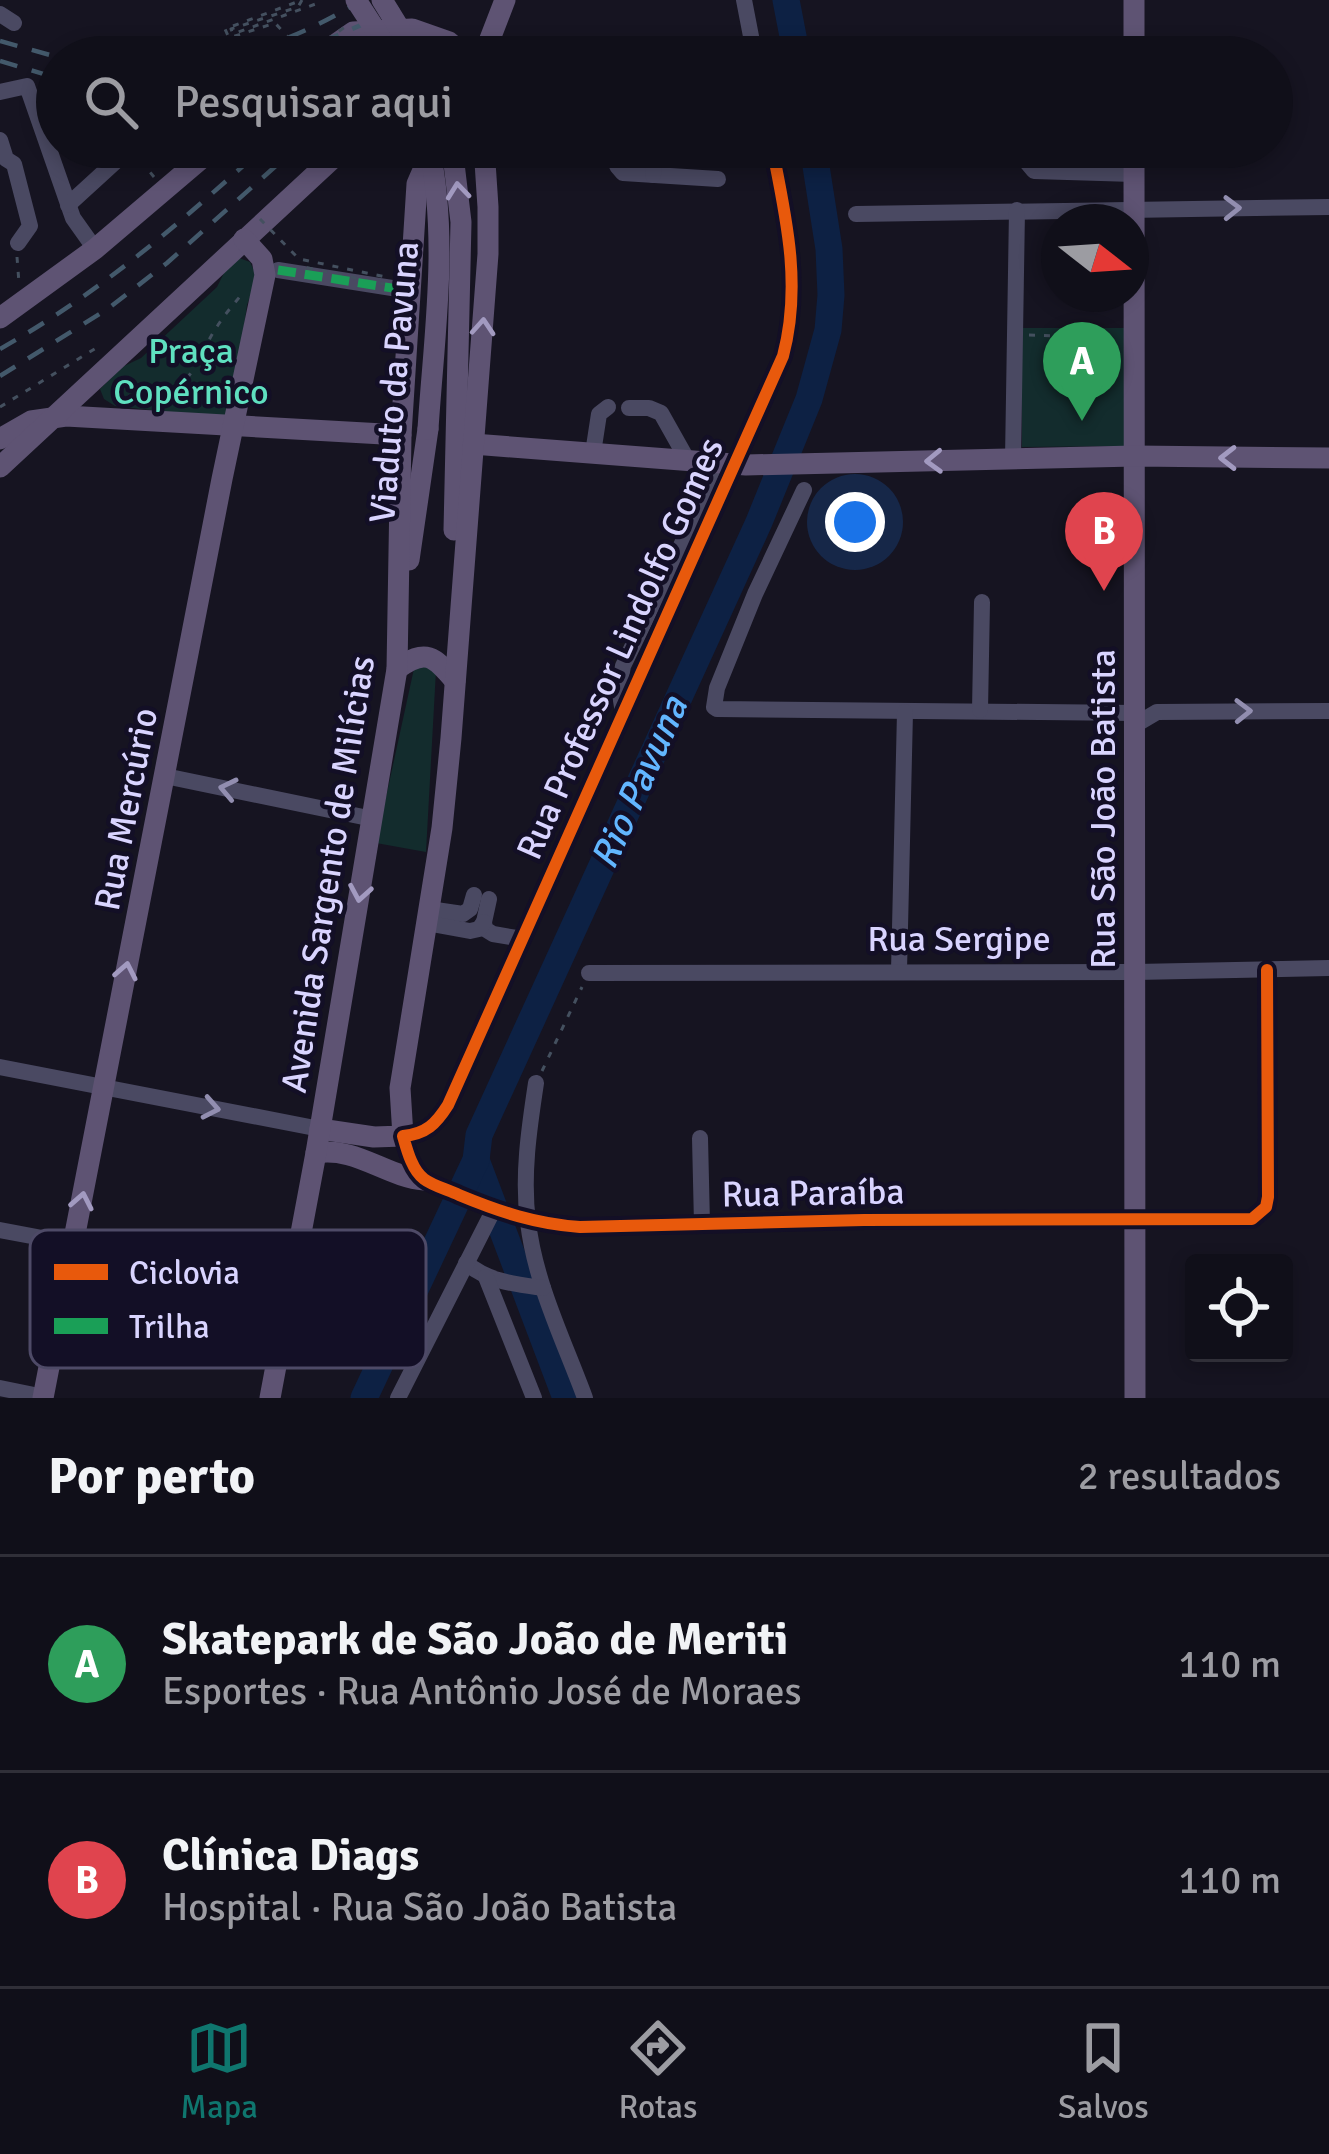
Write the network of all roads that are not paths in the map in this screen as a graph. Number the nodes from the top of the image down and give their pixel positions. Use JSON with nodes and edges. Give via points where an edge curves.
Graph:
{"nodes":[{"id":1,"x":356,"y":0,"type":"edge"},
{"id":2,"x":382,"y":0,"type":"edge"},
{"id":3,"x":505,"y":0,"type":"edge"},
{"id":4,"x":744,"y":0,"type":"edge"},
{"id":5,"x":1134,"y":0,"type":"edge"},
{"id":6,"x":412,"y":29,"type":"junction"},
{"id":7,"x":345,"y":36,"type":"edge"},
{"id":8,"x":379,"y":36,"type":"edge"},
{"id":9,"x":405,"y":36,"type":"edge"},
{"id":10,"x":414,"y":36,"type":"edge"},
{"id":11,"x":432,"y":36,"type":"edge"},
{"id":12,"x":491,"y":36,"type":"edge"},
{"id":13,"x":751,"y":36,"type":"edge"},
{"id":14,"x":1134,"y":36,"type":"edge"},
{"id":15,"x":0,"y":92,"type":"edge"},
{"id":16,"x":36,"y":112,"type":"edge"},
{"id":17,"x":0,"y":140,"type":"edge"},
{"id":18,"x":55,"y":168,"type":"edge"},
{"id":19,"x":108,"y":168,"type":"edge"},
{"id":20,"x":200,"y":168,"type":"edge"},
{"id":21,"x":322,"y":168,"type":"edge"},
{"id":22,"x":424,"y":168,"type":"edge"},
{"id":23,"x":434,"y":168,"type":"edge"},
{"id":24,"x":455,"y":168,"type":"edge"},
{"id":25,"x":485,"y":168,"type":"edge"},
{"id":26,"x":619,"y":168,"type":"edge"},
{"id":27,"x":653,"y":168,"type":"edge"},
{"id":28,"x":776,"y":168,"type":"edge"},
{"id":29,"x":1032,"y":168,"type":"edge"},
{"id":30,"x":1135,"y":168,"type":"edge"},
{"id":31,"x":1135,"y":174,"type":"junction"},
{"id":32,"x":653,"y":175,"type":"junction"},
{"id":33,"x":718,"y":179,"type":"dead end"},
{"id":34,"x":1135,"y":204,"type":"edge"},
{"id":35,"x":68,"y":205,"type":"junction"},
{"id":36,"x":1329,"y":207,"type":"edge"},
{"id":37,"x":1149,"y":209,"type":"edge"},
{"id":38,"x":1017,"y":210,"type":"junction"},
{"id":39,"x":1041,"y":210,"type":"edge"},
{"id":40,"x":856,"y":214,"type":"dead end"},
{"id":41,"x":244,"y":239,"type":"junction"},
{"id":42,"x":18,"y":243,"type":"road end"},
{"id":43,"x":95,"y":249,"type":"junction"},
{"id":44,"x":278,"y":270,"type":"dead end"},
{"id":45,"x":410,"y":291,"type":"junction"},
{"id":46,"x":8,"y":310,"type":"edge"},
{"id":47,"x":1135,"y":312,"type":"edge"},
{"id":48,"x":608,"y":407,"type":"dead end"},
{"id":49,"x":629,"y":408,"type":"dead end"},
{"id":50,"x":55,"y":417,"type":"junction"},
{"id":51,"x":233,"y":425,"type":"junction"},
{"id":52,"x":401,"y":435,"type":"junction"},
{"id":53,"x":0,"y":439,"type":"edge"},
{"id":54,"x":464,"y":439,"type":"junction"},
{"id":55,"x":592,"y":453,"type":"junction"},
{"id":56,"x":1135,"y":456,"type":"junction"},
{"id":57,"x":1329,"y":458,"type":"edge"},
{"id":58,"x":1013,"y":459,"type":"junction"},
{"id":59,"x":688,"y":461,"type":"junction"},
{"id":60,"x":733,"y":464,"type":"junction"},
{"id":61,"x":0,"y":467,"type":"edge"},
{"id":62,"x":804,"y":490,"type":"dead end"},
{"id":63,"x":982,"y":602,"type":"dead end"},
{"id":64,"x":398,"y":622,"type":"junction"},
{"id":65,"x":397,"y":669,"type":"junction"},
{"id":66,"x":455,"y":681,"type":"junction"},
{"id":67,"x":980,"y":710,"type":"junction"},
{"id":68,"x":1140,"y":711,"type":"junction"},
{"id":69,"x":1329,"y":711,"type":"edge"},
{"id":70,"x":905,"y":712,"type":"junction"},
{"id":71,"x":165,"y":776,"type":"junction"},
{"id":72,"x":373,"y":819,"type":"junction"},
{"id":73,"x":428,"y":916,"type":"junction"},
{"id":74,"x":484,"y":922,"type":"junction"},
{"id":75,"x":523,"y":939,"type":"junction"},
{"id":76,"x":1329,"y":968,"type":"edge"},
{"id":77,"x":898,"y":970,"type":"junction"},
{"id":78,"x":1267,"y":970,"type":"junction"},
{"id":79,"x":1136,"y":972,"type":"junction"},
{"id":80,"x":589,"y":973,"type":"road end"},
{"id":81,"x":0,"y":1066,"type":"edge"},
{"id":82,"x":536,"y":1083,"type":"road end"},
{"id":83,"x":103,"y":1086,"type":"junction"},
{"id":84,"x":320,"y":1129,"type":"junction"},
{"id":85,"x":404,"y":1136,"type":"junction"},
{"id":86,"x":700,"y":1138,"type":"dead end"},
{"id":87,"x":316,"y":1153,"type":"junction"},
{"id":88,"x":424,"y":1180,"type":"junction"},
{"id":89,"x":489,"y":1212,"type":"junction"},
{"id":90,"x":1136,"y":1220,"type":"junction"},
{"id":91,"x":527,"y":1221,"type":"junction"},
{"id":92,"x":702,"y":1224,"type":"junction"},
{"id":93,"x":0,"y":1230,"type":"edge"},
{"id":94,"x":77,"y":1230,"type":"edge"},
{"id":95,"x":302,"y":1230,"type":"edge"},
{"id":96,"x":30,"y":1236,"type":"edge"},
{"id":97,"x":466,"y":1263,"type":"junction"},
{"id":98,"x":493,"y":1279,"type":"junction"},
{"id":99,"x":539,"y":1287,"type":"junction"},
{"id":100,"x":426,"y":1342,"type":"edge"},
{"id":101,"x":49,"y":1368,"type":"edge"},
{"id":102,"x":276,"y":1368,"type":"edge"},
{"id":103,"x":413,"y":1368,"type":"edge"},
{"id":104,"x":0,"y":1388,"type":"edge"},
{"id":105,"x":531,"y":1396,"type":"edge"},
{"id":106,"x":43,"y":1398,"type":"edge"},
{"id":107,"x":270,"y":1398,"type":"edge"},
{"id":108,"x":398,"y":1398,"type":"edge"},
{"id":109,"x":585,"y":1398,"type":"edge"},
{"id":110,"x":1135,"y":1398,"type":"edge"}],
"edges":[{"from":1,"to":8,"type":"main road","bridge":true},
{"from":2,"to":9,"type":"main road","bridge":true},
{"from":3,"to":12,"type":"main road"},
{"from":4,"to":13,"type":"street"},
{"from":5,"to":14,"type":"main road"},
{"from":6,"to":7,"type":"main road"},
{"from":6,"to":10,"type":"main road"},
{"from":6,"to":11,"type":"main road"},
{"from":15,"to":16,"type":"street","via":[[27,86]]},
{"from":17,"to":42,"type":"street","via":[[30,226]]},
{"from":18,"to":35,"type":"street"},
{"from":19,"to":35,"type":"street"},
{"from":20,"to":43,"type":"main road"},
{"from":21,"to":41,"type":"main road"},
{"from":22,"to":45,"type":"main road","name":"Avenida Sargento de Milícias"},
{"from":23,"to":64,"type":"main road","name":"Viaduto da Pavuna","bridge":true,"via":[[441,247],[428,430]]},
{"from":54,"to":24,"type":"main road","name":"Viaduto da Pavuna","one_way":true},
{"from":54,"to":25,"type":"main road","one_way":true,"via":[[488,254]]},
{"from":26,"to":32,"type":"street"},
{"from":27,"to":32,"type":"street"},
{"from":28,"to":60,"type":"street","name":"Rua Professor Lindolfo Gomes","via":[[791,248],[791,316],[783,356]]},
{"from":29,"to":31,"type":"street"},
{"from":30,"to":31,"type":"main road","name":"Rua São João Batista"},
{"from":31,"to":34,"type":"main road","name":"Rua São João Batista"},
{"from":32,"to":33,"type":"street"},
{"from":35,"to":43,"type":"street"},
{"from":37,"to":36,"type":"street","one_way":true},
{"from":38,"to":39,"type":"street"},
{"from":38,"to":40,"type":"street"},
{"from":38,"to":58,"type":"street"},
{"from":41,"to":50,"type":"main road"},
{"from":41,"to":51,"type":"main road","name":"Rua Mercúrio","via":[[265,274]]},
{"from":43,"to":46,"type":"main road"},
{"from":44,"to":45,"type":"street"},
{"from":45,"to":52,"type":"main road","name":"Avenida Sargento de Milícias"},
{"from":47,"to":56,"type":"main road","name":"Rua São João Batista"},
{"from":48,"to":55,"type":"street","via":[[599,414]]},
{"from":49,"to":59,"type":"street","via":[[661,413]]},
{"from":50,"to":51,"type":"main road"},
{"from":50,"to":53,"type":"main road"},
{"from":50,"to":61,"type":"main road"},
{"from":51,"to":52,"type":"main road"},
{"from":51,"to":71,"type":"main road","name":"Rua Mercúrio"},
{"from":52,"to":64,"type":"main road","name":"Avenida Sargento de Milícias"},
{"from":54,"to":55,"type":"main road"},
{"from":54,"to":66,"type":"main road","name":"Viaduto da Pavuna","via":[[454,546]]},
{"from":55,"to":59,"type":"main road"},
{"from":57,"to":56,"type":"main road","one_way":true},
{"from":56,"to":58,"type":"main road"},
{"from":56,"to":68,"type":"main road","name":"Rua São João Batista"},
{"from":58,"to":60,"type":"main road","one_way":true},
{"from":59,"to":60,"type":"main road"},
{"from":60,"to":75,"type":"street","name":"Rua Professor Lindolfo Gomes"},
{"from":62,"to":70,"type":"street","via":[[714,706]]},
{"from":63,"to":67,"type":"street"},
{"from":64,"to":65,"type":"main road","name":"Avenida Sargento de Milícias"},
{"from":65,"to":66,"type":"main road","via":[[428,656]]},
{"from":65,"to":72,"type":"main road","name":"Avenida Sargento de Milícias"},
{"from":66,"to":73,"type":"main road"},
{"from":67,"to":68,"type":"street"},
{"from":67,"to":70,"type":"street"},
{"from":68,"to":69,"type":"street","one_way":true},
{"from":68,"to":79,"type":"main road","name":"Rua São João Batista"},
{"from":70,"to":77,"type":"street"},
{"from":72,"to":71,"type":"street","one_way":true},
{"from":83,"to":71,"type":"main road","name":"Rua Mercúrio","one_way":true},
{"from":72,"to":84,"type":"main road","name":"Avenida Sargento de Milícias","one_way":true},
{"from":73,"to":74,"type":"street","via":[[470,931]]},
{"from":73,"to":74,"type":"street","via":[[463,914],[481,897]]},
{"from":73,"to":85,"type":"main road","via":[[400,1088]]},
{"from":74,"to":75,"type":"street","via":[[489,932]]},
{"from":75,"to":85,"type":"street","name":"Rua Professor Lindolfo Gomes","via":[[448,1105],[431,1128]]},
{"from":76,"to":78,"type":"street","name":"Rua Sergipe"},
{"from":77,"to":79,"type":"street","name":"Rua Sergipe"},
{"from":77,"to":80,"type":"street","name":"Rua Sergipe"},
{"from":78,"to":79,"type":"street","name":"Rua Sergipe"},
{"from":78,"to":90,"type":"street","name":"Rua Paraíba","via":[[1266,1207],[1245,1220]]},
{"from":79,"to":90,"type":"main road","name":"Rua São João Batista"},
{"from":81,"to":83,"type":"street"},
{"from":82,"to":91,"type":"street"},
{"from":83,"to":84,"type":"street","one_way":true},
{"from":94,"to":83,"type":"main road","name":"Rua Mercúrio","one_way":true},
{"from":84,"to":85,"type":"main road"},
{"from":84,"to":87,"type":"main road","name":"Avenida Sargento de Milícias"},
{"from":85,"to":88,"type":"street"},
{"from":86,"to":92,"type":"street"},
{"from":87,"to":88,"type":"main road","via":[[338,1152]]},
{"from":87,"to":95,"type":"main road","name":"Avenida Sargento de Milícias"},
{"from":88,"to":89,"type":"street","name":"Rua Paraíba"},
{"from":89,"to":91,"type":"street","name":"Rua Paraíba"},
{"from":89,"to":97,"type":"street"},
{"from":90,"to":92,"type":"street","name":"Rua Paraíba"},
{"from":90,"to":110,"type":"main road","name":"Rua São João Batista"},
{"from":91,"to":92,"type":"street","name":"Rua Paraíba"},
{"from":91,"to":99,"type":"street"},
{"from":93,"to":96,"type":"street"},
{"from":97,"to":98,"type":"street"},
{"from":97,"to":100,"type":"street"},
{"from":98,"to":99,"type":"street"},
{"from":98,"to":105,"type":"street"},
{"from":99,"to":109,"type":"street"},
{"from":101,"to":106,"type":"main road","name":"Rua Mercúrio"},
{"from":102,"to":107,"type":"main road","name":"Avenida Sargento de Milícias"},
{"from":103,"to":108,"type":"street"},
{"from":104,"to":106,"type":"street"}]}
